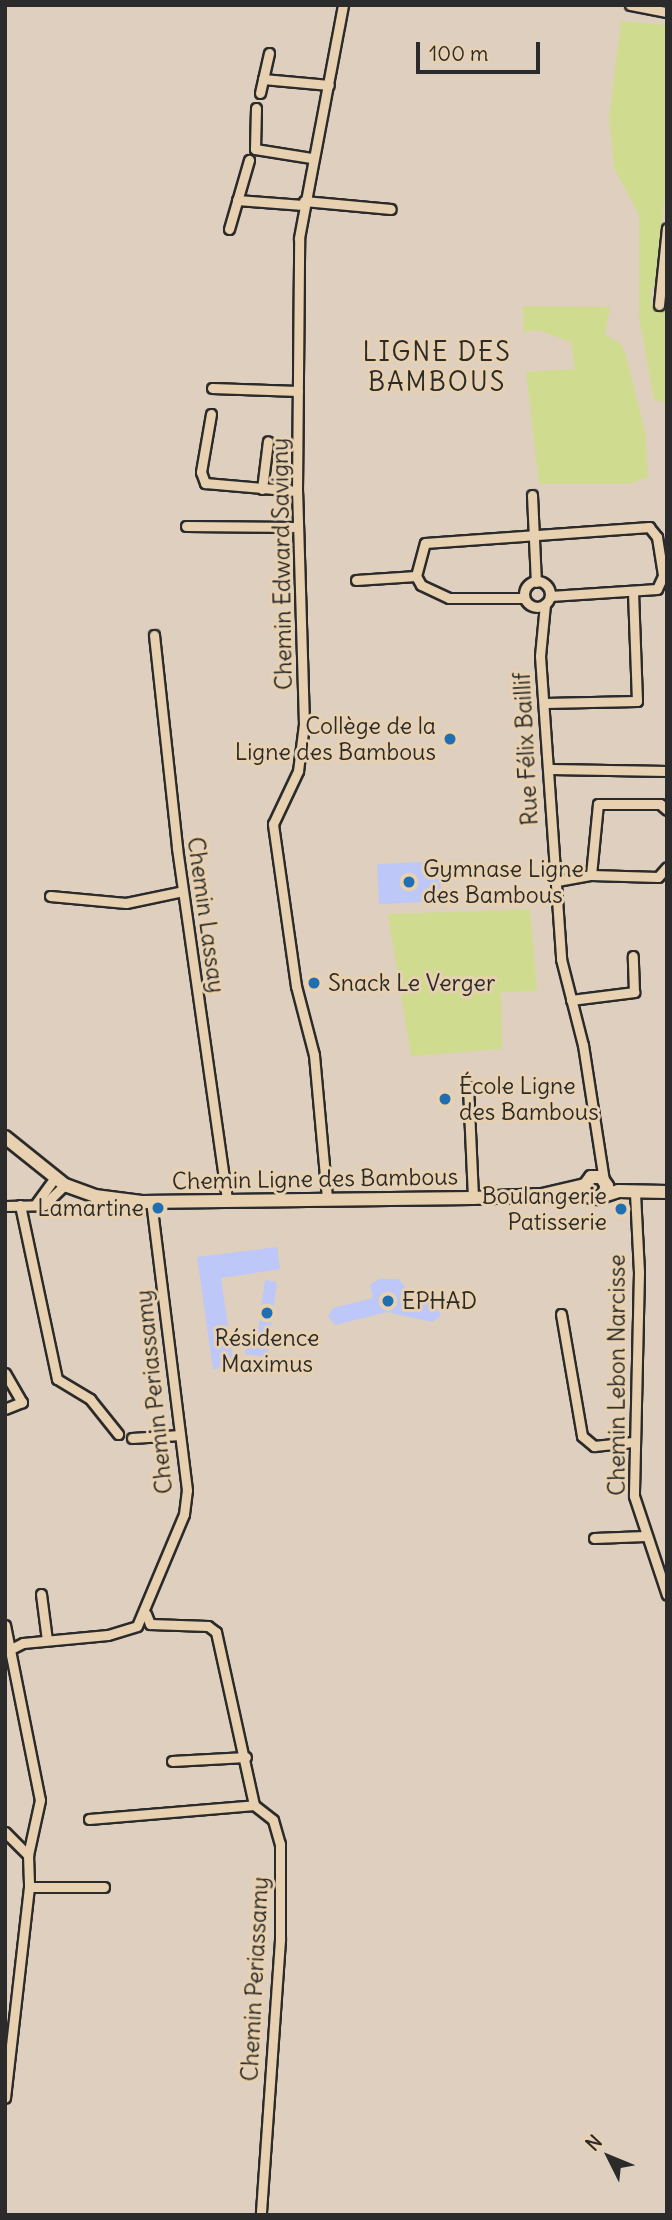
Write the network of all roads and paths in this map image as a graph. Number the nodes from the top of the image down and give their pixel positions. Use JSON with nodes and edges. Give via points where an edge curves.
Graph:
{"nodes":[{"id":1,"x":343,"y":5,"type":"edge"},
{"id":2,"x":630,"y":5,"type":"edge"},
{"id":3,"x":667,"y":12,"type":"edge"},
{"id":4,"x":269,"y":53,"type":"dead end"},
{"id":5,"x":263,"y":79,"type":"junction"},
{"id":6,"x":329,"y":85,"type":"junction"},
{"id":7,"x":260,"y":93,"type":"dead end"},
{"id":8,"x":256,"y":108,"type":"dead end"},
{"id":9,"x":311,"y":158,"type":"junction"},
{"id":10,"x":249,"y":160,"type":"dead end"},
{"id":11,"x":237,"y":200,"type":"junction"},
{"id":12,"x":303,"y":203,"type":"junction"},
{"id":13,"x":391,"y":209,"type":"dead end"},
{"id":14,"x":667,"y":228,"type":"edge"},
{"id":15,"x":229,"y":229,"type":"dead end"},
{"id":16,"x":659,"y":305,"type":"dead end"},
{"id":17,"x":212,"y":388,"type":"dead end"},
{"id":18,"x":298,"y":391,"type":"junction"},
{"id":19,"x":211,"y":414,"type":"dead end"},
{"id":20,"x":268,"y":441,"type":"dead end"},
{"id":21,"x":262,"y":489,"type":"junction"},
{"id":22,"x":297,"y":492,"type":"junction"},
{"id":23,"x":532,"y":495,"type":"dead end"},
{"id":24,"x":187,"y":526,"type":"dead end"},
{"id":25,"x":298,"y":527,"type":"junction"},
{"id":26,"x":532,"y":535,"type":"junction"},
{"id":27,"x":416,"y":576,"type":"junction"},
{"id":28,"x":356,"y":580,"type":"dead end"},
{"id":29,"x":536,"y":582,"type":"junction"},
{"id":30,"x":633,"y":593,"type":"junction"},
{"id":31,"x":524,"y":598,"type":"junction"},
{"id":32,"x":547,"y":600,"type":"junction"},
{"id":33,"x":531,"y":606,"type":"junction"},
{"id":34,"x":539,"y":626,"type":"junction"},
{"id":35,"x":154,"y":635,"type":"dead end"},
{"id":36,"x":545,"y":703,"type":"junction"},
{"id":37,"x":551,"y":769,"type":"junction"},
{"id":38,"x":667,"y":771,"type":"edge"},
{"id":39,"x":667,"y":810,"type":"edge"},
{"id":40,"x":667,"y":867,"type":"edge"},
{"id":41,"x":591,"y":875,"type":"junction"},
{"id":42,"x":557,"y":881,"type":"junction"},
{"id":43,"x":183,"y":891,"type":"junction"},
{"id":44,"x":50,"y":896,"type":"dead end"},
{"id":45,"x":633,"y":956,"type":"dead end"},
{"id":46,"x":571,"y":1000,"type":"junction"},
{"id":47,"x":468,"y":1087,"type":"dead end"},
{"id":48,"x":5,"y":1137,"type":"edge"},
{"id":49,"x":60,"y":1182,"type":"junction"},
{"id":50,"x":596,"y":1186,"type":"junction"},
{"id":51,"x":667,"y":1192,"type":"edge"},
{"id":52,"x":635,"y":1193,"type":"junction"},
{"id":53,"x":327,"y":1198,"type":"junction"},
{"id":54,"x":473,"y":1198,"type":"junction"},
{"id":55,"x":227,"y":1200,"type":"junction"},
{"id":56,"x":151,"y":1202,"type":"junction"},
{"id":57,"x":20,"y":1205,"type":"junction"},
{"id":58,"x":5,"y":1206,"type":"edge"},
{"id":59,"x":561,"y":1314,"type":"dead end"},
{"id":60,"x":5,"y":1373,"type":"edge"},
{"id":61,"x":5,"y":1409,"type":"edge"},
{"id":62,"x":118,"y":1434,"type":"dead end"},
{"id":63,"x":180,"y":1435,"type":"junction"},
{"id":64,"x":132,"y":1438,"type":"dead end"},
{"id":65,"x":633,"y":1442,"type":"junction"},
{"id":66,"x":645,"y":1535,"type":"junction"},
{"id":67,"x":594,"y":1538,"type":"dead end"},
{"id":68,"x":41,"y":1594,"type":"dead end"},
{"id":69,"x":667,"y":1595,"type":"edge"},
{"id":70,"x":146,"y":1614,"type":"junction"},
{"id":71,"x":5,"y":1625,"type":"edge"},
{"id":72,"x":47,"y":1640,"type":"junction"},
{"id":73,"x":8,"y":1652,"type":"edge"},
{"id":74,"x":246,"y":1758,"type":"junction"},
{"id":75,"x":172,"y":1761,"type":"dead end"},
{"id":76,"x":254,"y":1805,"type":"junction"},
{"id":77,"x":89,"y":1819,"type":"dead end"},
{"id":78,"x":5,"y":1832,"type":"edge"},
{"id":79,"x":28,"y":1855,"type":"junction"},
{"id":80,"x":29,"y":1887,"type":"junction"},
{"id":81,"x":104,"y":1887,"type":"dead end"},
{"id":82,"x":5,"y":2098,"type":"edge"},
{"id":83,"x":261,"y":2215,"type":"edge"}],
"edges":[{"from":1,"to":6,"type":"street","name":"Chemin Edward Savigny"},
{"from":2,"to":3,"type":"street"},
{"from":4,"to":5,"type":"street"},
{"from":5,"to":6,"type":"street"},
{"from":5,"to":7,"type":"street"},
{"from":6,"to":9,"type":"street","name":"Chemin Edward Savigny"},
{"from":8,"to":9,"type":"street","via":[[255,149]]},
{"from":9,"to":12,"type":"street","name":"Chemin Edward Savigny"},
{"from":10,"to":11,"type":"street"},
{"from":11,"to":12,"type":"street"},
{"from":11,"to":15,"type":"street"},
{"from":12,"to":13,"type":"street"},
{"from":12,"to":18,"type":"street","name":"Chemin Edward Savigny"},
{"from":14,"to":16,"type":"street"},
{"from":17,"to":18,"type":"street"},
{"from":18,"to":22,"type":"street","name":"Chemin Edward Savigny"},
{"from":19,"to":21,"type":"street","via":[[201,472],[205,483]]},
{"from":20,"to":21,"type":"street"},
{"from":21,"to":22,"type":"street"},
{"from":22,"to":25,"type":"street","name":"Chemin Edward Savigny"},
{"from":23,"to":26,"type":"street"},
{"from":24,"to":25,"type":"street"},
{"from":25,"to":53,"type":"street","name":"Chemin Edward Savigny","via":[[304,724],[300,765],[277,807],[273,834],[295,981],[314,1055]]},
{"from":26,"to":27,"type":"street","via":[[421,544]]},
{"from":26,"to":29,"type":"street"},
{"from":26,"to":30,"type":"street","via":[[649,527],[657,537],[663,576],[657,589]]},
{"from":27,"to":28,"type":"street"},
{"from":27,"to":31,"type":"street","via":[[421,585],[449,598]]},
{"from":29,"to":31,"type":"street","via":[[526,588]]},
{"from":29,"to":32,"type":"street","via":[[546,586]]},
{"from":30,"to":32,"type":"street"},
{"from":30,"to":36,"type":"street","via":[[637,701]]},
{"from":31,"to":33,"type":"street"},
{"from":32,"to":33,"type":"street"},
{"from":32,"to":34,"type":"street","name":"Rue Félix Baillif"},
{"from":33,"to":34,"type":"street","name":"Rue Félix Baillif"},
{"from":34,"to":36,"type":"street","name":"Rue Félix Baillif"},
{"from":35,"to":43,"type":"street","name":"Chemin Lassay"},
{"from":36,"to":37,"type":"street","name":"Rue Félix Baillif"},
{"from":37,"to":38,"type":"street"},
{"from":37,"to":42,"type":"street","name":"Rue Félix Baillif"},
{"from":39,"to":41,"type":"street","via":[[660,804],[598,804]]},
{"from":40,"to":41,"type":"street","via":[[658,877]]},
{"from":41,"to":42,"type":"street"},
{"from":42,"to":46,"type":"street","name":"Rue Félix Baillif","via":[[561,959]]},
{"from":43,"to":44,"type":"street","via":[[126,903]]},
{"from":43,"to":55,"type":"street","name":"Chemin Lassay"},
{"from":45,"to":46,"type":"street","via":[[634,992]]},
{"from":46,"to":50,"type":"street","name":"Rue Félix Baillif","via":[[602,1157]]},
{"from":47,"to":54,"type":"street"},
{"from":48,"to":49,"type":"main road","name":"Chemin Ligne des Bambous"},
{"from":49,"to":56,"type":"main road","name":"Chemin Ligne des Bambous","via":[[95,1196]]},
{"from":49,"to":57,"type":"street","via":[[50,1202]]},
{"from":50,"to":52,"type":"main road","name":"Chemin Ligne des Bambous"},
{"from":50,"to":54,"type":"main road","name":"Chemin Ligne des Bambous"},
{"from":51,"to":52,"type":"main road","name":"Chemin Ligne des Bambous"},
{"from":52,"to":65,"type":"street","name":"Chemin Lebon Narcisse","via":[[639,1272]]},
{"from":53,"to":54,"type":"main road","name":"Chemin Ligne des Bambous"},
{"from":53,"to":55,"type":"main road","name":"Chemin Ligne des Bambous"},
{"from":55,"to":56,"type":"main road","name":"Chemin Ligne des Bambous"},
{"from":56,"to":63,"type":"street","name":"Chemin Periassamy"},
{"from":57,"to":58,"type":"street"},
{"from":57,"to":62,"type":"street","via":[[57,1379],[90,1399]]},
{"from":59,"to":65,"type":"street","via":[[582,1436],[594,1446]]},
{"from":60,"to":61,"type":"street","via":[[22,1402]]},
{"from":63,"to":64,"type":"street"},
{"from":63,"to":70,"type":"street","name":"Chemin Periassamy","via":[[187,1502]]},
{"from":65,"to":66,"type":"street","name":"Chemin Lebon Narcisse","via":[[634,1496]]},
{"from":66,"to":67,"type":"street"},
{"from":66,"to":69,"type":"street","name":"Chemin Lebon Narcisse"},
{"from":68,"to":72,"type":"street"},
{"from":70,"to":72,"type":"street","via":[[121,1632]]},
{"from":70,"to":74,"type":"street","via":[[150,1624],[208,1626],[216,1632]]},
{"from":71,"to":73,"type":"street"},
{"from":72,"to":73,"type":"street"},
{"from":73,"to":79,"type":"street","via":[[40,1800]]},
{"from":74,"to":75,"type":"street"},
{"from":74,"to":76,"type":"street"},
{"from":76,"to":77,"type":"street"},
{"from":76,"to":83,"type":"street","name":"Chemin Periassamy","via":[[273,1820],[280,1844],[280,1940]]},
{"from":78,"to":79,"type":"street"},
{"from":79,"to":80,"type":"street"},
{"from":80,"to":81,"type":"street"},
{"from":80,"to":82,"type":"street"}]}
